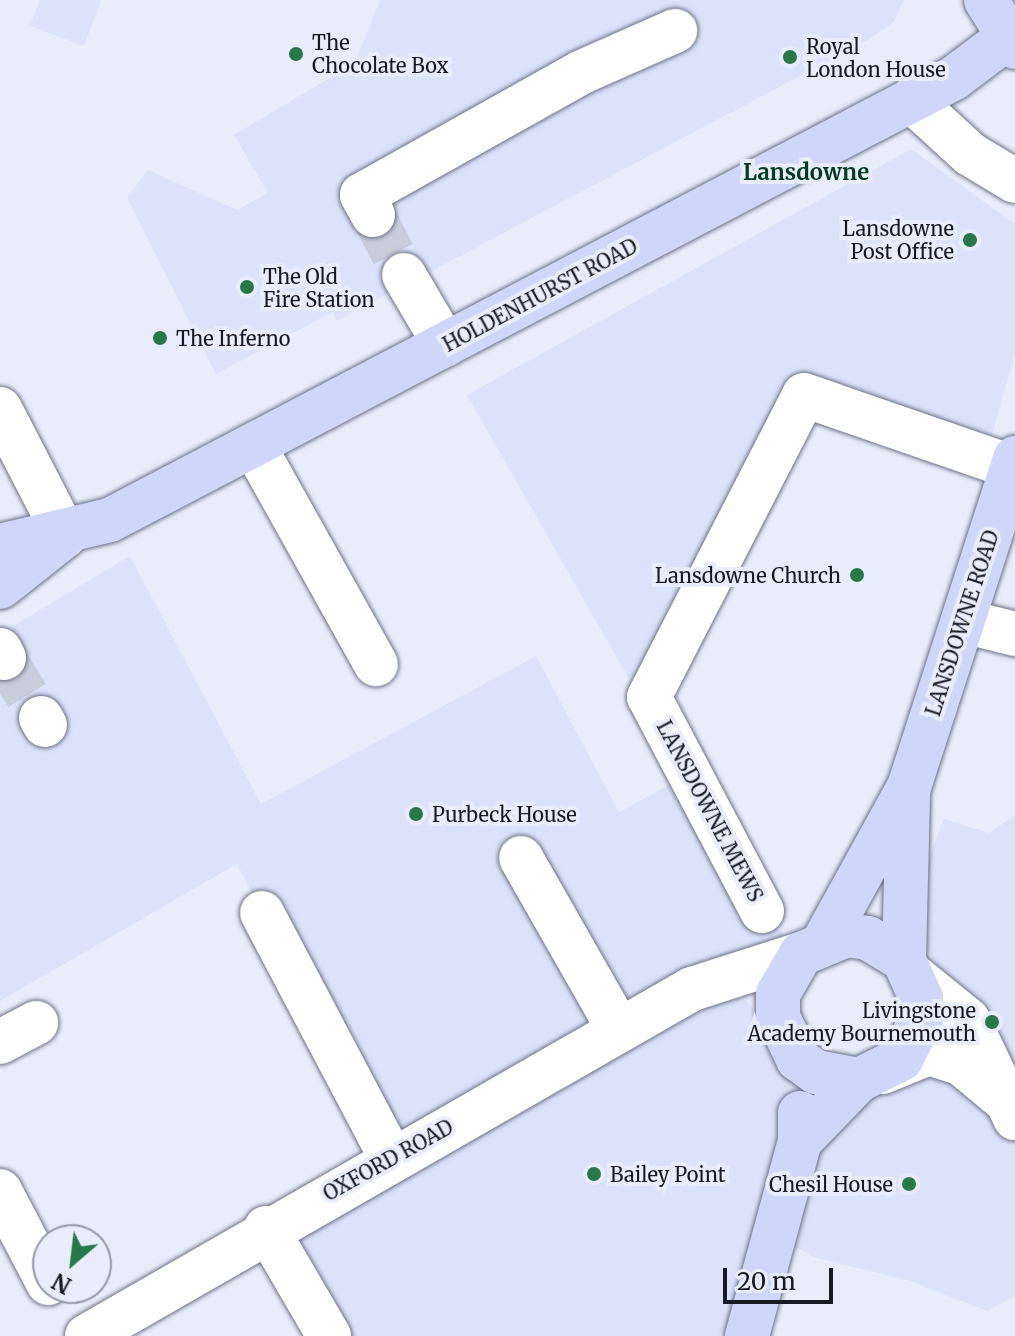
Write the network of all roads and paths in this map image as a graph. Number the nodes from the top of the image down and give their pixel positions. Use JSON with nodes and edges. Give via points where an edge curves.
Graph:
{"nodes":[{"id":1,"x":986,"y":0,"type":"edge"},
{"id":2,"x":675,"y":31,"type":"dead end"},
{"id":3,"x":1010,"y":43,"type":"edge"},
{"id":4,"x":911,"y":100,"type":"junction"},
{"id":5,"x":1015,"y":181,"type":"edge"},
{"id":6,"x":373,"y":215,"type":"tunnel mouth"},
{"id":7,"x":404,"y":275,"type":"tunnel mouth"},
{"id":8,"x":445,"y":345,"type":"junction"},
{"id":9,"x":0,"y":409,"type":"edge"},
{"id":10,"x":254,"y":446,"type":"junction"},
{"id":11,"x":1014,"y":463,"type":"edge"},
{"id":12,"x":65,"y":535,"type":"junction"},
{"id":13,"x":0,"y":546,"type":"edge"},
{"id":14,"x":0,"y":587,"type":"edge"},
{"id":15,"x":963,"y":621,"type":"junction"},
{"id":16,"x":1015,"y":634,"type":"edge"},
{"id":17,"x":376,"y":664,"type":"dead end"},
{"id":18,"x":909,"y":787,"type":"junction"},
{"id":19,"x":521,"y":858,"type":"dead end"},
{"id":20,"x":762,"y":911,"type":"dead end"},
{"id":21,"x":262,"y":913,"type":"dead end"},
{"id":22,"x":813,"y":947,"type":"junction"},
{"id":23,"x":910,"y":968,"type":"junction"},
{"id":24,"x":692,"y":989,"type":"junction"},
{"id":25,"x":619,"y":1030,"type":"junction"},
{"id":26,"x":792,"y":1049,"type":"junction"},
{"id":27,"x":871,"y":1076,"type":"junction"},
{"id":28,"x":1010,"y":1109,"type":"edge"},
{"id":29,"x":800,"y":1141,"type":"junction"},
{"id":30,"x":391,"y":1158,"type":"junction"},
{"id":31,"x":0,"y":1191,"type":"edge"},
{"id":32,"x":266,"y":1228,"type":"junction"},
{"id":33,"x":32,"y":1252,"type":"edge"},
{"id":34,"x":58,"y":1304,"type":"edge"},
{"id":35,"x":322,"y":1333,"type":"edge"},
{"id":36,"x":72,"y":1336,"type":"edge"},
{"id":37,"x":87,"y":1336,"type":"edge"},
{"id":38,"x":747,"y":1336,"type":"edge"}],
"edges":[{"from":1,"to":3,"type":"main road"},
{"from":2,"to":6,"type":"street","via":[[582,72],[362,195]]},
{"from":3,"to":4,"type":"main road","name":"HOLDENHURST ROAD"},
{"from":4,"to":5,"type":"street","via":[[970,154]]},
{"from":4,"to":8,"type":"main road","name":"HOLDENHURST ROAD"},
{"from":7,"to":8,"type":"street"},
{"from":8,"to":10,"type":"main road","name":"HOLDENHURST ROAD"},
{"from":9,"to":12,"type":"street"},
{"from":10,"to":12,"type":"main road","name":"HOLDENHURST ROAD","via":[[92,529]]},
{"from":10,"to":17,"type":"street"},
{"from":11,"to":15,"type":"main road","name":"LANSDOWNE ROAD"},
{"from":11,"to":20,"type":"street","name":"LANSDOWNE MEWS","via":[[804,395],[649,697]]},
{"from":12,"to":13,"type":"main road","name":"HOLDENHURST ROAD"},
{"from":12,"to":14,"type":"main road","name":"HOLDENHURST ROAD"},
{"from":15,"to":16,"type":"street"},
{"from":15,"to":18,"type":"main road","name":"LANSDOWNE ROAD"},
{"from":18,"to":22,"type":"main road","name":"LANSDOWNE ROAD"},
{"from":18,"to":23,"type":"main road","name":"LANSDOWNE ROAD"},
{"from":19,"to":25,"type":"street"},
{"from":21,"to":30,"type":"street"},
{"from":22,"to":23,"type":"main road","via":[[868,938]]},
{"from":22,"to":24,"type":"street","name":"OXFORD ROAD"},
{"from":22,"to":26,"type":"main road","via":[[778,994]]},
{"from":23,"to":27,"type":"main road","via":[[921,1020],[914,1041]]},
{"from":23,"to":28,"type":"street","via":[[968,1020]]},
{"from":24,"to":25,"type":"street","name":"OXFORD ROAD"},
{"from":24,"to":26,"type":"street","via":[[745,1000]]},
{"from":25,"to":30,"type":"street","name":"OXFORD ROAD"},
{"from":26,"to":27,"type":"main road","via":[[816,1072]]},
{"from":26,"to":29,"type":"main road"},
{"from":27,"to":28,"type":"street","via":[[929,1053],[962,1064]]},
{"from":27,"to":29,"type":"main road"},
{"from":29,"to":38,"type":"main road"},
{"from":30,"to":32,"type":"street","name":"OXFORD ROAD"},
{"from":31,"to":33,"type":"street"},
{"from":32,"to":35,"type":"street"},
{"from":32,"to":37,"type":"street","name":"OXFORD ROAD"},
{"from":34,"to":36,"type":"street"}]}
